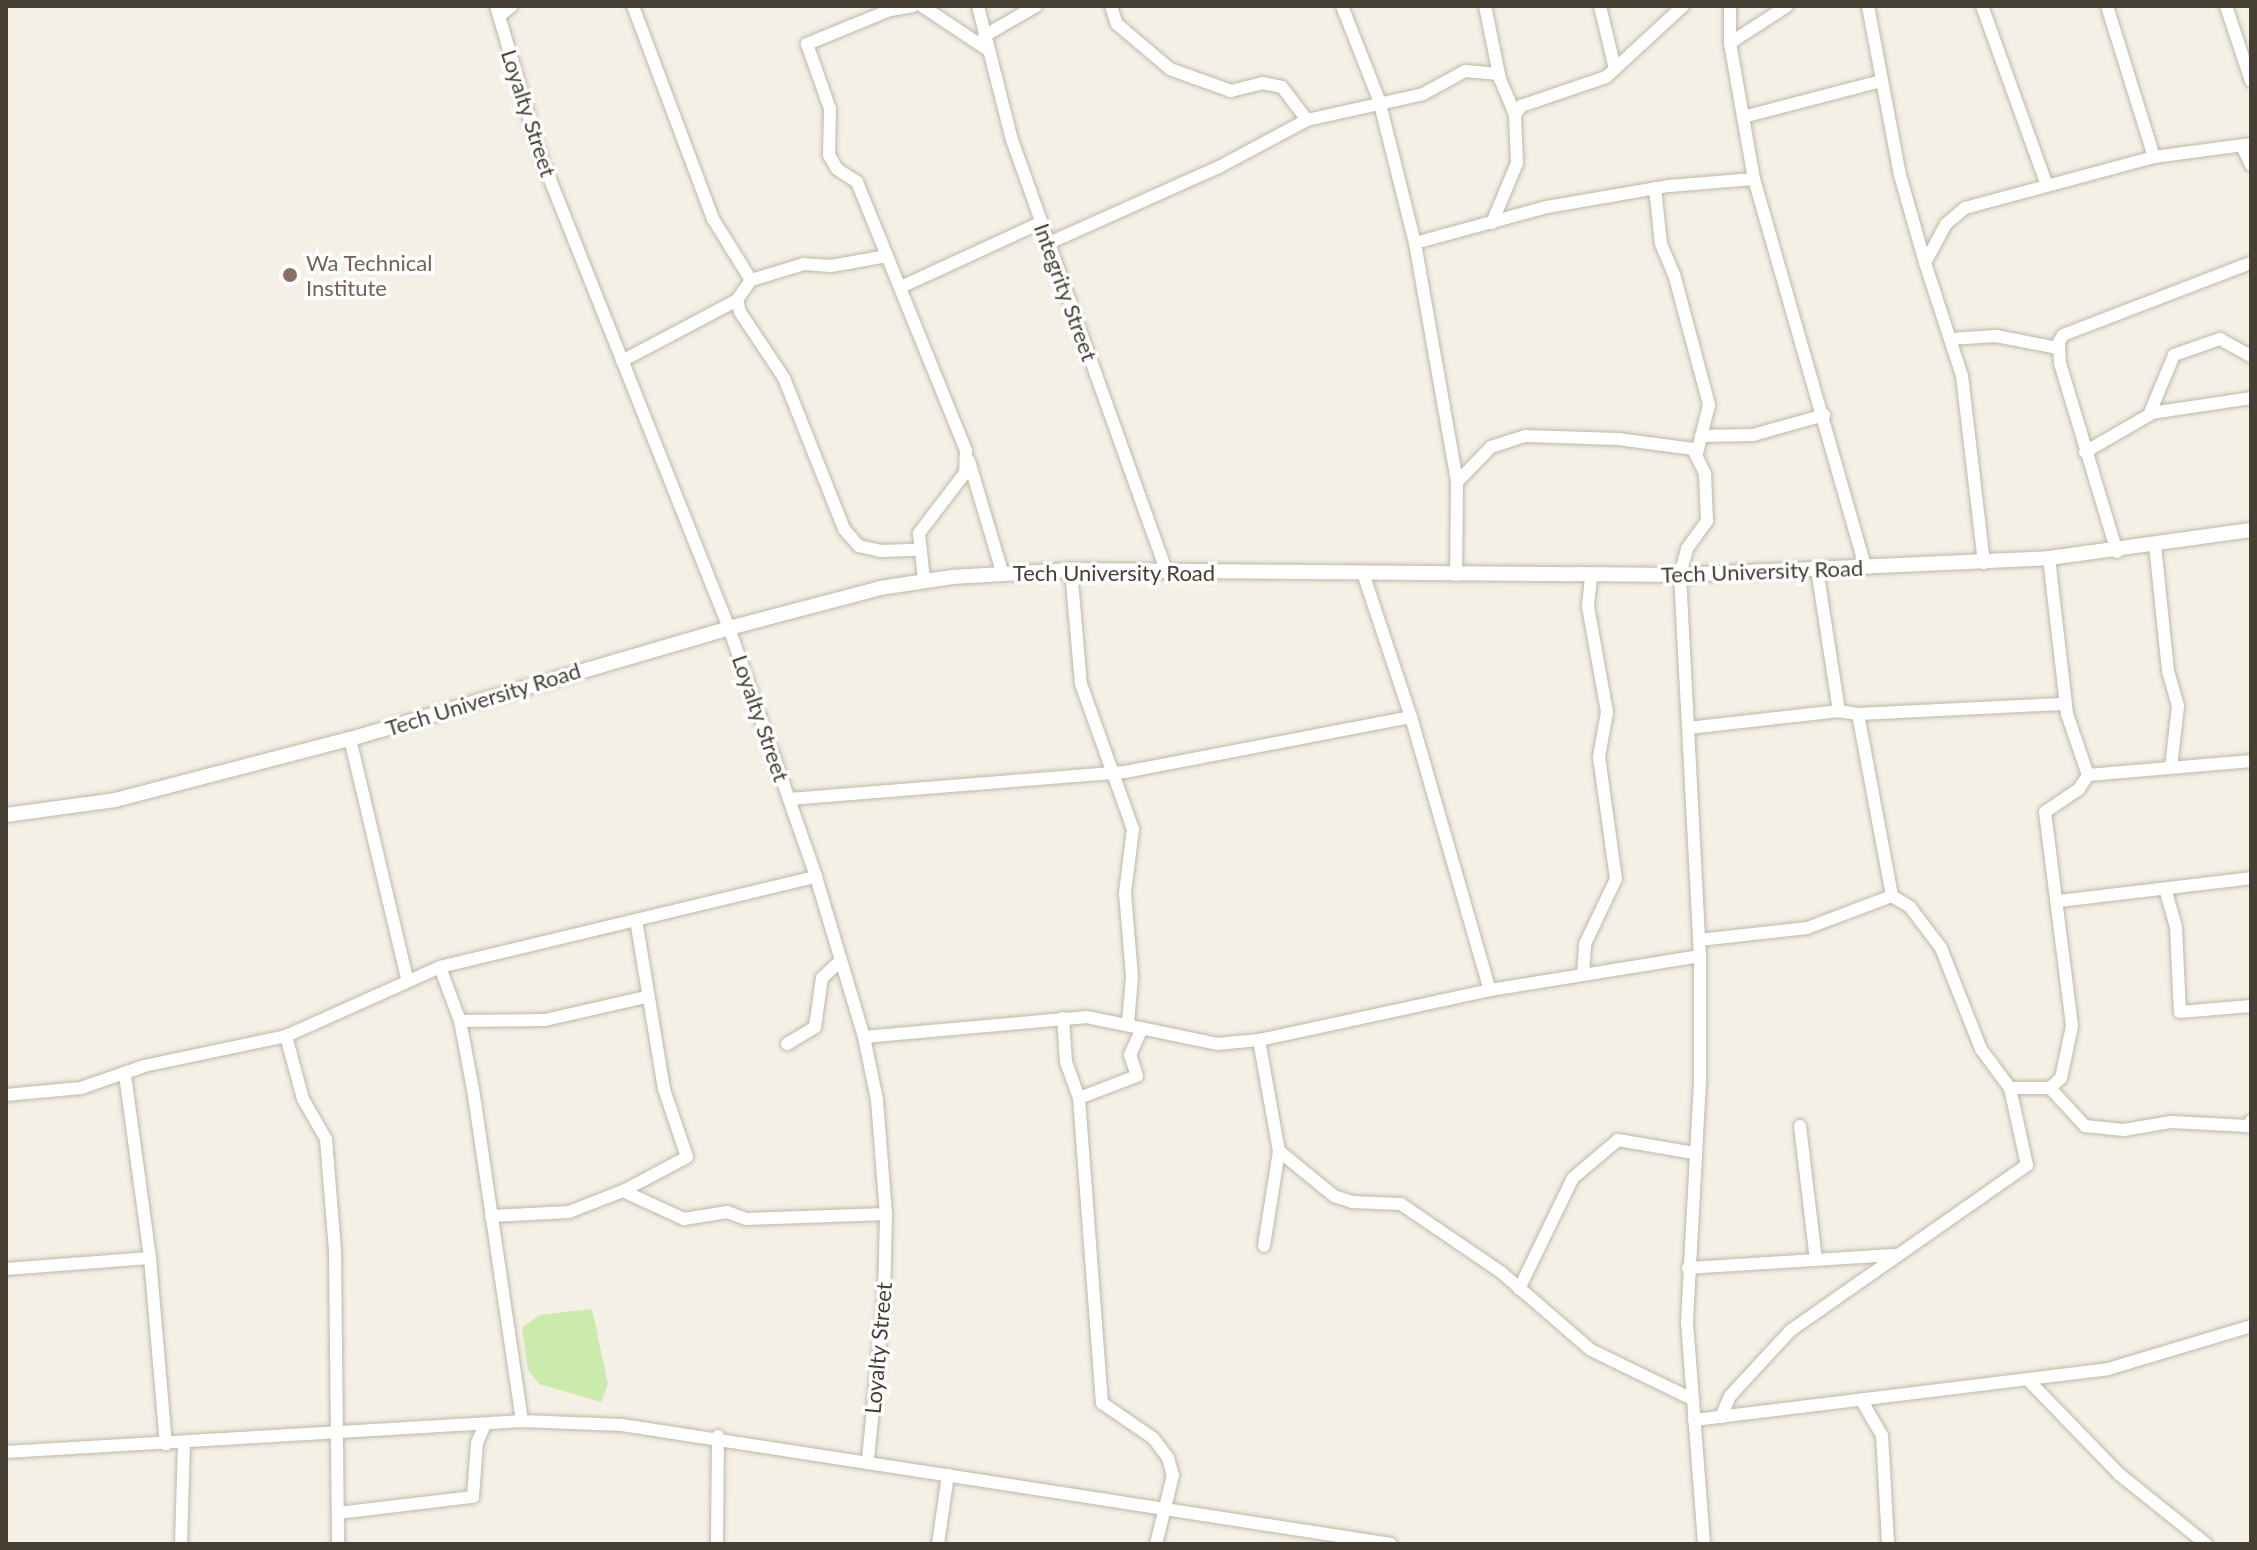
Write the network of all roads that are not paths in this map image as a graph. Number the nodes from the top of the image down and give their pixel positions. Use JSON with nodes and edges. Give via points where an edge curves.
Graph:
{"nodes":[{"id":1,"x":512,"y":6,"type":"edge"},
{"id":2,"x":633,"y":6,"type":"edge"},
{"id":3,"x":913,"y":6,"type":"edge"},
{"id":4,"x":922,"y":6,"type":"edge"},
{"id":5,"x":978,"y":6,"type":"edge"},
{"id":6,"x":1036,"y":6,"type":"edge"},
{"id":7,"x":1111,"y":6,"type":"edge"},
{"id":8,"x":1342,"y":6,"type":"edge"},
{"id":9,"x":1485,"y":6,"type":"edge"},
{"id":10,"x":1600,"y":6,"type":"edge"},
{"id":11,"x":1683,"y":6,"type":"edge"},
{"id":12,"x":1730,"y":6,"type":"edge"},
{"id":13,"x":1787,"y":6,"type":"edge"},
{"id":14,"x":1868,"y":6,"type":"edge"},
{"id":15,"x":1982,"y":6,"type":"edge"},
{"id":16,"x":2107,"y":6,"type":"edge"},
{"id":17,"x":2226,"y":6,"type":"edge"},
{"id":18,"x":497,"y":11,"type":"edge"},
{"id":19,"x":984,"y":36,"type":"junction"},
{"id":20,"x":1730,"y":43,"type":"junction"},
{"id":21,"x":988,"y":50,"type":"junction"},
{"id":22,"x":1615,"y":69,"type":"junction"},
{"id":23,"x":1499,"y":74,"type":"junction"},
{"id":24,"x":1881,"y":81,"type":"junction"},
{"id":25,"x":2251,"y":81,"type":"edge"},
{"id":26,"x":1379,"y":100,"type":"junction"},
{"id":27,"x":1515,"y":115,"type":"junction"},
{"id":28,"x":1743,"y":117,"type":"junction"},
{"id":29,"x":1307,"y":120,"type":"junction"},
{"id":30,"x":2246,"y":145,"type":"edge"},
{"id":31,"x":2154,"y":157,"type":"junction"},
{"id":32,"x":2251,"y":165,"type":"edge"},
{"id":33,"x":1754,"y":179,"type":"junction"},
{"id":34,"x":2047,"y":186,"type":"junction"},
{"id":35,"x":1655,"y":188,"type":"junction"},
{"id":36,"x":1040,"y":223,"type":"junction"},
{"id":37,"x":1492,"y":223,"type":"junction"},
{"id":38,"x":1049,"y":243,"type":"junction"},
{"id":39,"x":1415,"y":243,"type":"junction"},
{"id":40,"x":887,"y":256,"type":"junction"},
{"id":41,"x":1925,"y":263,"type":"junction"},
{"id":42,"x":2251,"y":263,"type":"edge"},
{"id":43,"x":751,"y":280,"type":"junction"},
{"id":44,"x":903,"y":286,"type":"junction"},
{"id":45,"x":737,"y":300,"type":"junction"},
{"id":46,"x":1950,"y":339,"type":"junction"},
{"id":47,"x":2057,"y":348,"type":"junction"},
{"id":48,"x":2251,"y":356,"type":"edge"},
{"id":49,"x":622,"y":361,"type":"junction"},
{"id":50,"x":2251,"y":398,"type":"edge"},
{"id":51,"x":2151,"y":413,"type":"junction"},
{"id":52,"x":1824,"y":415,"type":"junction"},
{"id":53,"x":1701,"y":436,"type":"junction"},
{"id":54,"x":966,"y":450,"type":"junction"},
{"id":55,"x":2085,"y":452,"type":"junction"},
{"id":56,"x":1697,"y":453,"type":"junction"},
{"id":57,"x":1457,"y":482,"type":"junction"},
{"id":58,"x":2251,"y":530,"type":"edge"},
{"id":59,"x":2155,"y":545,"type":"junction"},
{"id":60,"x":917,"y":550,"type":"junction"},
{"id":61,"x":2117,"y":552,"type":"junction"},
{"id":62,"x":2049,"y":558,"type":"junction"},
{"id":63,"x":1984,"y":563,"type":"junction"},
{"id":64,"x":1865,"y":567,"type":"junction"},
{"id":65,"x":1817,"y":569,"type":"junction"},
{"id":66,"x":1071,"y":570,"type":"junction"},
{"id":67,"x":1002,"y":572,"type":"junction"},
{"id":68,"x":1167,"y":573,"type":"junction"},
{"id":69,"x":1363,"y":573,"type":"junction"},
{"id":70,"x":1456,"y":575,"type":"junction"},
{"id":71,"x":1591,"y":575,"type":"junction"},
{"id":72,"x":1680,"y":575,"type":"junction"},
{"id":73,"x":924,"y":580,"type":"junction"},
{"id":74,"x":729,"y":628,"type":"junction"},
{"id":75,"x":2066,"y":704,"type":"junction"},
{"id":76,"x":1839,"y":711,"type":"junction"},
{"id":77,"x":1858,"y":714,"type":"junction"},
{"id":78,"x":1411,"y":717,"type":"junction"},
{"id":79,"x":1688,"y":728,"type":"junction"},
{"id":80,"x":350,"y":739,"type":"junction"},
{"id":81,"x":2251,"y":761,"type":"edge"},
{"id":82,"x":2171,"y":767,"type":"junction"},
{"id":83,"x":1111,"y":774,"type":"junction"},
{"id":84,"x":2088,"y":775,"type":"junction"},
{"id":85,"x":789,"y":799,"type":"junction"},
{"id":86,"x":6,"y":815,"type":"edge"},
{"id":87,"x":816,"y":877,"type":"junction"},
{"id":88,"x":2251,"y":878,"type":"edge"},
{"id":89,"x":2166,"y":892,"type":"junction"},
{"id":90,"x":1892,"y":896,"type":"junction"},
{"id":91,"x":2059,"y":901,"type":"junction"},
{"id":92,"x":636,"y":920,"type":"junction"},
{"id":93,"x":1699,"y":940,"type":"junction"},
{"id":94,"x":1700,"y":956,"type":"junction"},
{"id":95,"x":841,"y":960,"type":"junction"},
{"id":96,"x":440,"y":967,"type":"junction"},
{"id":97,"x":1583,"y":975,"type":"junction"},
{"id":98,"x":407,"y":979,"type":"junction"},
{"id":99,"x":1490,"y":990,"type":"junction"},
{"id":100,"x":646,"y":997,"type":"junction"},
{"id":101,"x":2251,"y":1006,"type":"edge"},
{"id":102,"x":1063,"y":1018,"type":"junction"},
{"id":103,"x":460,"y":1021,"type":"junction"},
{"id":104,"x":1128,"y":1024,"type":"junction"},
{"id":105,"x":1141,"y":1030,"type":"junction"},
{"id":106,"x":286,"y":1036,"type":"junction"},
{"id":107,"x":864,"y":1037,"type":"junction"},
{"id":108,"x":1259,"y":1040,"type":"junction"},
{"id":109,"x":787,"y":1044,"type":"dead end"},
{"id":110,"x":125,"y":1075,"type":"junction"},
{"id":111,"x":2010,"y":1088,"type":"junction"},
{"id":112,"x":2050,"y":1088,"type":"junction"},
{"id":113,"x":6,"y":1095,"type":"edge"},
{"id":114,"x":1079,"y":1098,"type":"junction"},
{"id":115,"x":2250,"y":1125,"type":"edge"},
{"id":116,"x":1800,"y":1126,"type":"dead end"},
{"id":117,"x":1279,"y":1151,"type":"junction"},
{"id":118,"x":1694,"y":1153,"type":"junction"},
{"id":119,"x":623,"y":1191,"type":"junction"},
{"id":120,"x":886,"y":1214,"type":"junction"},
{"id":121,"x":491,"y":1216,"type":"junction"},
{"id":122,"x":1264,"y":1246,"type":"dead end"},
{"id":123,"x":1897,"y":1255,"type":"junction"},
{"id":124,"x":150,"y":1258,"type":"junction"},
{"id":125,"x":1816,"y":1260,"type":"junction"},
{"id":126,"x":1688,"y":1268,"type":"junction"},
{"id":127,"x":6,"y":1269,"type":"edge"},
{"id":128,"x":1519,"y":1289,"type":"junction"},
{"id":129,"x":2251,"y":1326,"type":"edge"},
{"id":130,"x":2029,"y":1381,"type":"junction"},
{"id":131,"x":1690,"y":1398,"type":"junction"},
{"id":132,"x":1862,"y":1401,"type":"junction"},
{"id":133,"x":1721,"y":1417,"type":"junction"},
{"id":134,"x":1694,"y":1420,"type":"junction"},
{"id":135,"x":522,"y":1421,"type":"junction"},
{"id":136,"x":485,"y":1424,"type":"junction"},
{"id":137,"x":335,"y":1434,"type":"junction"},
{"id":138,"x":718,"y":1436,"type":"junction"},
{"id":139,"x":184,"y":1443,"type":"junction"},
{"id":140,"x":166,"y":1444,"type":"junction"},
{"id":141,"x":6,"y":1452,"type":"edge"},
{"id":142,"x":868,"y":1459,"type":"junction"},
{"id":143,"x":948,"y":1475,"type":"junction"},
{"id":144,"x":1165,"y":1507,"type":"junction"},
{"id":145,"x":338,"y":1513,"type":"junction"},
{"id":146,"x":181,"y":1544,"type":"edge"},
{"id":147,"x":338,"y":1544,"type":"edge"},
{"id":148,"x":717,"y":1544,"type":"edge"},
{"id":149,"x":938,"y":1544,"type":"edge"},
{"id":150,"x":1156,"y":1544,"type":"edge"},
{"id":151,"x":1391,"y":1544,"type":"edge"},
{"id":152,"x":1704,"y":1544,"type":"edge"},
{"id":153,"x":1888,"y":1544,"type":"edge"},
{"id":154,"x":2206,"y":1544,"type":"edge"}],
"edges":[{"from":1,"to":18,"type":"street"},
{"from":2,"to":43,"type":"street","via":[[713,219]]},
{"from":3,"to":40,"type":"street","via":[[807,44],[830,109],[829,155],[837,169],[857,182]]},
{"from":4,"to":21,"type":"street"},
{"from":5,"to":19,"type":"street","name":"Integrity Street"},
{"from":6,"to":19,"type":"street"},
{"from":7,"to":29,"type":"street","via":[[1117,24],[1170,69],[1231,91],[1262,83],[1282,87]]},
{"from":8,"to":26,"type":"street"},
{"from":9,"to":23,"type":"street"},
{"from":10,"to":22,"type":"street"},
{"from":11,"to":22,"type":"street"},
{"from":12,"to":20,"type":"street"},
{"from":13,"to":20,"type":"street"},
{"from":14,"to":24,"type":"street"},
{"from":15,"to":34,"type":"street"},
{"from":16,"to":31,"type":"street"},
{"from":17,"to":25,"type":"street"},
{"from":18,"to":49,"type":"street","name":"Loyalty Street","via":[[541,157]]},
{"from":19,"to":21,"type":"street","name":"Integrity Street"},
{"from":20,"to":28,"type":"street"},
{"from":21,"to":36,"type":"street","name":"Integrity Street"},
{"from":22,"to":27,"type":"street","via":[[1521,106]]},
{"from":23,"to":26,"type":"street","via":[[1465,71],[1423,94]]},
{"from":23,"to":27,"type":"street"},
{"from":24,"to":28,"type":"street"},
{"from":24,"to":41,"type":"street"},
{"from":26,"to":29,"type":"street"},
{"from":26,"to":39,"type":"street"},
{"from":27,"to":37,"type":"street","via":[[1517,163]]},
{"from":28,"to":33,"type":"street"},
{"from":29,"to":38,"type":"street","via":[[1219,167]]},
{"from":30,"to":31,"type":"street"},
{"from":30,"to":32,"type":"street"},
{"from":31,"to":34,"type":"street"},
{"from":33,"to":35,"type":"street"},
{"from":33,"to":52,"type":"street"},
{"from":34,"to":41,"type":"street","via":[[1965,208],[1946,224]]},
{"from":35,"to":37,"type":"street"},
{"from":35,"to":53,"type":"street","via":[[1661,244],[1709,405]]},
{"from":36,"to":38,"type":"street","name":"Integrity Street"},
{"from":36,"to":44,"type":"street"},
{"from":37,"to":39,"type":"street"},
{"from":38,"to":68,"type":"street","name":"Integrity Street"},
{"from":39,"to":57,"type":"street"},
{"from":40,"to":43,"type":"street","via":[[831,266],[804,264]]},
{"from":40,"to":44,"type":"street"},
{"from":41,"to":46,"type":"street"},
{"from":42,"to":47,"type":"street","via":[[2063,335]]},
{"from":43,"to":45,"type":"street"},
{"from":44,"to":54,"type":"street"},
{"from":45,"to":49,"type":"street"},
{"from":45,"to":60,"type":"street","via":[[784,378],[844,529],[859,546]]},
{"from":46,"to":47,"type":"street","via":[[1996,336]]},
{"from":46,"to":63,"type":"street","via":[[1962,376]]},
{"from":47,"to":55,"type":"street"},
{"from":48,"to":51,"type":"street","via":[[2220,339],[2174,355]]},
{"from":49,"to":74,"type":"street","name":"Loyalty Street"},
{"from":50,"to":51,"type":"street"},
{"from":51,"to":55,"type":"street"},
{"from":52,"to":53,"type":"street","via":[[1753,435]]},
{"from":52,"to":64,"type":"street"},
{"from":53,"to":56,"type":"street"},
{"from":54,"to":60,"type":"street","via":[[965,473],[924,524]]},
{"from":54,"to":67,"type":"street"},
{"from":55,"to":61,"type":"street"},
{"from":56,"to":57,"type":"street","via":[[1618,439],[1525,436],[1491,447]]},
{"from":56,"to":72,"type":"street","via":[[1705,474],[1707,521],[1687,549]]},
{"from":57,"to":70,"type":"street"},
{"from":58,"to":59,"type":"street","name":"Tech University Road"},
{"from":59,"to":61,"type":"street","name":"Tech University Road"},
{"from":59,"to":82,"type":"street","via":[[2168,671],[2178,706]]},
{"from":60,"to":73,"type":"street"},
{"from":61,"to":62,"type":"street","name":"Tech University Road"},
{"from":62,"to":63,"type":"street","name":"Tech University Road"},
{"from":62,"to":75,"type":"street"},
{"from":63,"to":64,"type":"street","name":"Tech University Road"},
{"from":64,"to":65,"type":"street","name":"Tech University Road"},
{"from":65,"to":72,"type":"street","name":"Tech University Road"},
{"from":65,"to":76,"type":"street"},
{"from":66,"to":67,"type":"street","name":"Tech University Road"},
{"from":66,"to":68,"type":"street","name":"Tech University Road"},
{"from":66,"to":83,"type":"street","via":[[1081,684]]},
{"from":67,"to":73,"type":"street","name":"Tech University Road"},
{"from":68,"to":69,"type":"street","name":"Tech University Road"},
{"from":69,"to":70,"type":"street","name":"Tech University Road"},
{"from":69,"to":78,"type":"street"},
{"from":70,"to":71,"type":"street","name":"Tech University Road"},
{"from":71,"to":72,"type":"street","name":"Tech University Road"},
{"from":71,"to":97,"type":"street","via":[[1588,606],[1607,712],[1599,757],[1616,879],[1585,944]]},
{"from":72,"to":79,"type":"street"},
{"from":73,"to":74,"type":"street","name":"Tech University Road"},
{"from":74,"to":80,"type":"street","name":"Tech University Road"},
{"from":74,"to":85,"type":"street","name":"Loyalty Street"},
{"from":75,"to":77,"type":"street"},
{"from":75,"to":84,"type":"street"},
{"from":76,"to":77,"type":"street"},
{"from":76,"to":79,"type":"street"},
{"from":77,"to":90,"type":"street"},
{"from":78,"to":83,"type":"street"},
{"from":78,"to":99,"type":"street"},
{"from":79,"to":93,"type":"street"},
{"from":80,"to":86,"type":"street","name":"Tech University Road","via":[[115,800]]},
{"from":80,"to":98,"type":"street"},
{"from":81,"to":82,"type":"street"},
{"from":82,"to":84,"type":"street"},
{"from":83,"to":85,"type":"street"},
{"from":83,"to":104,"type":"street","via":[[1133,829],[1125,893],[1132,977]]},
{"from":84,"to":91,"type":"street","via":[[2079,789],[2045,812]]},
{"from":85,"to":87,"type":"street","name":"Loyalty Street"},
{"from":87,"to":92,"type":"street"},
{"from":87,"to":95,"type":"street","name":"Loyalty Street"},
{"from":88,"to":89,"type":"street"},
{"from":89,"to":91,"type":"street"},
{"from":89,"to":101,"type":"street","via":[[2176,928],[2180,1012]]},
{"from":90,"to":93,"type":"street","via":[[1807,928]]},
{"from":90,"to":111,"type":"street","via":[[1910,907],[1941,948],[1981,1049]]},
{"from":91,"to":112,"type":"street","via":[[2072,1026],[2061,1078]]},
{"from":92,"to":96,"type":"street","via":[[534,940]]},
{"from":92,"to":100,"type":"street"},
{"from":93,"to":94,"type":"street"},
{"from":94,"to":97,"type":"street"},
{"from":94,"to":118,"type":"street"},
{"from":95,"to":107,"type":"street","name":"Loyalty Street"},
{"from":95,"to":109,"type":"street","via":[[822,978],[815,1027]]},
{"from":96,"to":98,"type":"street"},
{"from":96,"to":103,"type":"street"},
{"from":97,"to":99,"type":"street"},
{"from":98,"to":106,"type":"street"},
{"from":99,"to":108,"type":"street"},
{"from":100,"to":103,"type":"street","via":[[545,1020]]},
{"from":100,"to":119,"type":"street","via":[[664,1089],[687,1157]]},
{"from":102,"to":104,"type":"street"},
{"from":102,"to":107,"type":"street"},
{"from":102,"to":114,"type":"street","via":[[1066,1062]]},
{"from":103,"to":121,"type":"street"},
{"from":104,"to":105,"type":"street"},
{"from":105,"to":108,"type":"street","via":[[1217,1044]]},
{"from":105,"to":114,"type":"street","via":[[1130,1055],[1137,1076]]},
{"from":106,"to":110,"type":"street"},
{"from":106,"to":137,"type":"street","via":[[303,1099],[326,1139],[335,1251]]},
{"from":107,"to":120,"type":"street","name":"Loyalty Street","via":[[877,1100]]},
{"from":108,"to":117,"type":"street"},
{"from":110,"to":113,"type":"street","via":[[81,1088]]},
{"from":110,"to":124,"type":"street"},
{"from":111,"to":112,"type":"street"},
{"from":111,"to":123,"type":"street","via":[[2027,1165]]},
{"from":112,"to":115,"type":"street","via":[[2085,1126]]},
{"from":114,"to":144,"type":"street","via":[[1102,1403],[1153,1438],[1168,1458],[1173,1475]]},
{"from":116,"to":125,"type":"street"},
{"from":117,"to":122,"type":"street"},
{"from":117,"to":128,"type":"street","via":[[1334,1196],[1401,1204]]},
{"from":118,"to":126,"type":"street"},
{"from":118,"to":128,"type":"street","via":[[1618,1140],[1573,1178]]},
{"from":119,"to":120,"type":"street","via":[[684,1219],[727,1212],[746,1219]]},
{"from":119,"to":121,"type":"street","via":[[551,1216]]},
{"from":120,"to":142,"type":"street","name":"Loyalty Street","via":[[884,1299]]},
{"from":121,"to":135,"type":"street"},
{"from":123,"to":125,"type":"street"},
{"from":123,"to":133,"type":"street","via":[[1791,1330],[1730,1396]]},
{"from":124,"to":127,"type":"street"},
{"from":124,"to":140,"type":"street"},
{"from":125,"to":126,"type":"street"},
{"from":126,"to":131,"type":"street"},
{"from":128,"to":131,"type":"street","via":[[1591,1350]]},
{"from":129,"to":130,"type":"street","via":[[2108,1369]]},
{"from":130,"to":132,"type":"street"},
{"from":130,"to":154,"type":"street","via":[[2119,1474]]},
{"from":131,"to":134,"type":"street"},
{"from":132,"to":133,"type":"street"},
{"from":132,"to":153,"type":"street","via":[[1882,1435]]},
{"from":133,"to":134,"type":"street"},
{"from":134,"to":152,"type":"street"},
{"from":135,"to":136,"type":"street"},
{"from":135,"to":138,"type":"street"},
{"from":136,"to":137,"type":"street"},
{"from":136,"to":145,"type":"street","via":[[477,1443],[473,1497]]},
{"from":137,"to":139,"type":"street"},
{"from":137,"to":145,"type":"street"},
{"from":138,"to":142,"type":"street"},
{"from":138,"to":148,"type":"street"},
{"from":139,"to":140,"type":"street"},
{"from":139,"to":146,"type":"street"},
{"from":140,"to":141,"type":"street"},
{"from":142,"to":143,"type":"street"},
{"from":143,"to":144,"type":"street"},
{"from":143,"to":149,"type":"street"},
{"from":144,"to":150,"type":"street"},
{"from":144,"to":151,"type":"street"},
{"from":145,"to":147,"type":"street"}]}
